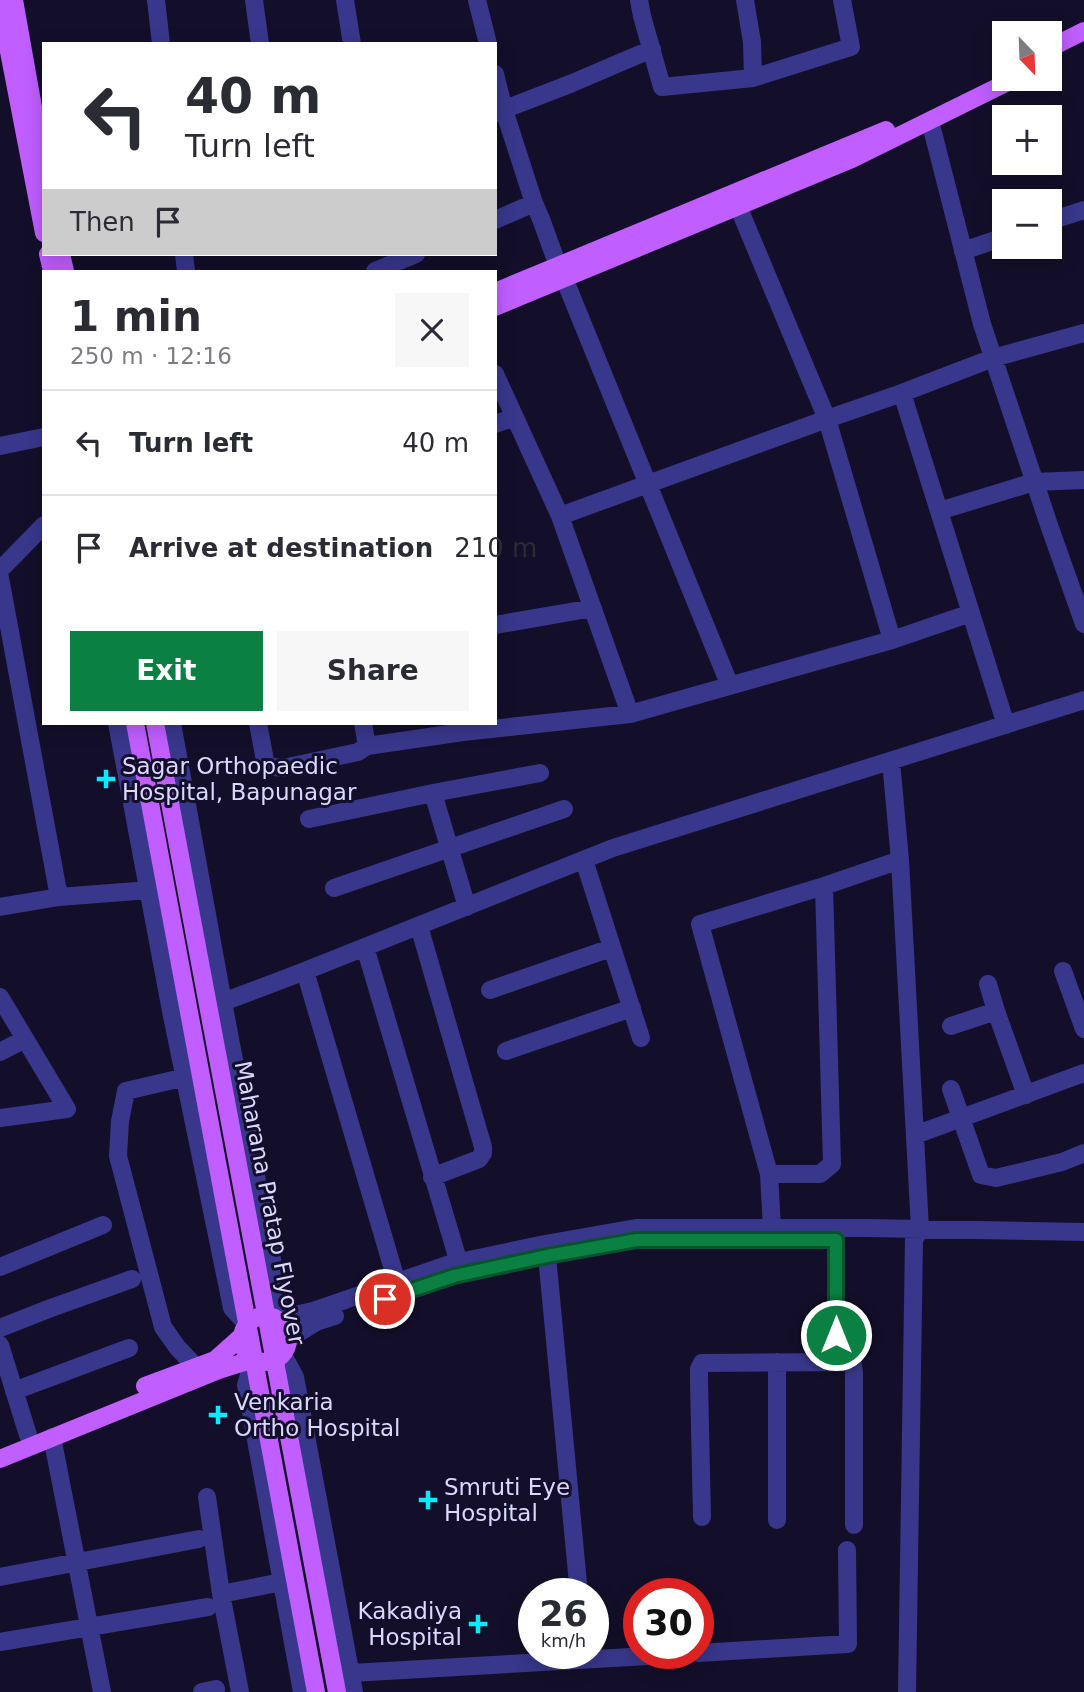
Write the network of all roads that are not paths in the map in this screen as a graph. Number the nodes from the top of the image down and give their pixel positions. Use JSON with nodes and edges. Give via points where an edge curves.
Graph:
{"nodes":[{"id":1,"x":14,"y":0,"type":"edge"},
{"id":2,"x":156,"y":0,"type":"edge"},
{"id":3,"x":254,"y":0,"type":"edge"},
{"id":4,"x":345,"y":0,"type":"edge"},
{"id":5,"x":477,"y":0,"type":"edge"},
{"id":6,"x":639,"y":0,"type":"edge"},
{"id":7,"x":745,"y":0,"type":"edge"},
{"id":8,"x":842,"y":0,"type":"edge"},
{"id":9,"x":0,"y":5,"type":"edge"},
{"id":10,"x":1084,"y":30,"type":"edge"},
{"id":11,"x":161,"y":42,"type":"edge"},
{"id":12,"x":260,"y":42,"type":"edge"},
{"id":13,"x":352,"y":42,"type":"edge"},
{"id":14,"x":488,"y":42,"type":"edge"},
{"id":15,"x":1062,"y":42,"type":"edge"},
{"id":16,"x":1084,"y":43,"type":"edge"},
{"id":17,"x":652,"y":49,"type":"junction"},
{"id":18,"x":1062,"y":54,"type":"edge"},
{"id":19,"x":992,"y":77,"type":"edge"},
{"id":20,"x":753,"y":78,"type":"junction"},
{"id":21,"x":497,"y":89,"type":"edge"},
{"id":22,"x":992,"y":90,"type":"edge"},
{"id":23,"x":500,"y":111,"type":"edge"},
{"id":24,"x":930,"y":121,"type":"junction"},
{"id":25,"x":42,"y":158,"type":"edge"},
{"id":26,"x":534,"y":203,"type":"junction"},
{"id":27,"x":738,"y":206,"type":"junction"},
{"id":28,"x":1084,"y":209,"type":"edge"},
{"id":29,"x":1062,"y":217,"type":"edge"},
{"id":30,"x":497,"y":219,"type":"edge"},
{"id":31,"x":42,"y":223,"type":"edge"},
{"id":32,"x":992,"y":241,"type":"edge"},
{"id":33,"x":963,"y":251,"type":"junction"},
{"id":34,"x":411,"y":256,"type":"edge"},
{"id":35,"x":377,"y":270,"type":"edge"},
{"id":36,"x":561,"y":272,"type":"junction"},
{"id":37,"x":497,"y":291,"type":"edge"},
{"id":38,"x":497,"y":306,"type":"edge"},
{"id":39,"x":1084,"y":333,"type":"edge"},
{"id":40,"x":993,"y":358,"type":"junction"},
{"id":41,"x":497,"y":379,"type":"edge"},
{"id":42,"x":902,"y":393,"type":"junction"},
{"id":43,"x":514,"y":417,"type":"junction"},
{"id":44,"x":827,"y":419,"type":"junction"},
{"id":45,"x":497,"y":423,"type":"edge"},
{"id":46,"x":42,"y":437,"type":"edge"},
{"id":47,"x":0,"y":446,"type":"edge"},
{"id":48,"x":1084,"y":480,"type":"edge"},
{"id":49,"x":1034,"y":482,"type":"junction"},
{"id":50,"x":647,"y":484,"type":"junction"},
{"id":51,"x":939,"y":511,"type":"junction"},
{"id":52,"x":560,"y":516,"type":"junction"},
{"id":53,"x":42,"y":527,"type":"edge"},
{"id":54,"x":0,"y":570,"type":"edge"},
{"id":55,"x":0,"y":578,"type":"edge"},
{"id":56,"x":593,"y":608,"type":"junction"},
{"id":57,"x":971,"y":613,"type":"junction"},
{"id":58,"x":1084,"y":624,"type":"edge"},
{"id":59,"x":497,"y":625,"type":"edge"},
{"id":60,"x":892,"y":640,"type":"junction"},
{"id":61,"x":730,"y":686,"type":"junction"},
{"id":62,"x":1084,"y":700,"type":"edge"},
{"id":63,"x":630,"y":714,"type":"junction"},
{"id":64,"x":497,"y":724,"type":"edge"},
{"id":65,"x":117,"y":725,"type":"edge"},
{"id":66,"x":135,"y":725,"type":"edge"},
{"id":67,"x":155,"y":725,"type":"edge"},
{"id":68,"x":172,"y":725,"type":"edge"},
{"id":69,"x":258,"y":725,"type":"edge"},
{"id":70,"x":363,"y":725,"type":"edge"},
{"id":71,"x":488,"y":725,"type":"edge"},
{"id":72,"x":1006,"y":725,"type":"junction"},
{"id":73,"x":462,"y":727,"type":"edge"},
{"id":74,"x":367,"y":746,"type":"junction"},
{"id":75,"x":891,"y":761,"type":"junction"},
{"id":76,"x":540,"y":774,"type":"dead end"},
{"id":77,"x":433,"y":793,"type":"junction"},
{"id":78,"x":564,"y":809,"type":"dead end"},
{"id":79,"x":309,"y":818,"type":"dead end"},
{"id":80,"x":449,"y":848,"type":"junction"},
{"id":81,"x":584,"y":860,"type":"junction"},
{"id":82,"x":900,"y":860,"type":"junction"},
{"id":83,"x":824,"y":886,"type":"junction"},
{"id":84,"x":334,"y":888,"type":"dead end"},
{"id":85,"x":149,"y":890,"type":"junction"},
{"id":86,"x":60,"y":897,"type":"junction"},
{"id":87,"x":0,"y":907,"type":"edge"},
{"id":88,"x":467,"y":907,"type":"junction"},
{"id":89,"x":419,"y":926,"type":"junction"},
{"id":90,"x":365,"y":947,"type":"junction"},
{"id":91,"x":611,"y":948,"type":"junction"},
{"id":92,"x":305,"y":971,"type":"junction"},
{"id":93,"x":1063,"y":971,"type":"dead end"},
{"id":94,"x":988,"y":984,"type":"dead end"},
{"id":95,"x":490,"y":990,"type":"dead end"},
{"id":96,"x":0,"y":997,"type":"edge"},
{"id":97,"x":223,"y":1002,"type":"junction"},
{"id":98,"x":632,"y":1008,"type":"junction"},
{"id":99,"x":996,"y":1011,"type":"junction"},
{"id":100,"x":951,"y":1026,"type":"dead end"},
{"id":101,"x":1084,"y":1029,"type":"edge"},
{"id":102,"x":641,"y":1038,"type":"dead end"},
{"id":103,"x":25,"y":1039,"type":"junction"},
{"id":104,"x":0,"y":1052,"type":"edge"},
{"id":105,"x":506,"y":1052,"type":"dead end"},
{"id":106,"x":1084,"y":1073,"type":"edge"},
{"id":107,"x":186,"y":1077,"type":"junction"},
{"id":108,"x":951,"y":1089,"type":"dead end"},
{"id":109,"x":1026,"y":1095,"type":"junction"},
{"id":110,"x":0,"y":1118,"type":"edge"},
{"id":111,"x":961,"y":1118,"type":"junction"},
{"id":112,"x":915,"y":1135,"type":"junction"},
{"id":113,"x":1084,"y":1153,"type":"edge"},
{"id":114,"x":769,"y":1174,"type":"junction"},
{"id":115,"x":432,"y":1177,"type":"junction"},
{"id":116,"x":103,"y":1225,"type":"dead end"},
{"id":117,"x":772,"y":1228,"type":"junction"},
{"id":118,"x":1084,"y":1232,"type":"edge"},
{"id":119,"x":917,"y":1235,"type":"junction"},
{"id":120,"x":836,"y":1240,"type":"junction"},
{"id":121,"x":1084,"y":1244,"type":"edge"},
{"id":122,"x":547,"y":1256,"type":"junction"},
{"id":123,"x":459,"y":1262,"type":"junction"},
{"id":124,"x":0,"y":1267,"type":"edge"},
{"id":125,"x":132,"y":1279,"type":"dead end"},
{"id":126,"x":397,"y":1283,"type":"junction"},
{"id":127,"x":276,"y":1319,"type":"junction"},
{"id":128,"x":0,"y":1328,"type":"edge"},
{"id":129,"x":244,"y":1330,"type":"junction"},
{"id":130,"x":285,"y":1347,"type":"junction"},
{"id":131,"x":129,"y":1348,"type":"dead end"},
{"id":132,"x":1,"y":1353,"type":"edge"},
{"id":133,"x":254,"y":1359,"type":"junction"},
{"id":134,"x":776,"y":1362,"type":"junction"},
{"id":135,"x":836,"y":1362,"type":"junction"},
{"id":136,"x":195,"y":1366,"type":"junction"},
{"id":137,"x":10,"y":1398,"type":"edge"},
{"id":138,"x":28,"y":1435,"type":"junction"},
{"id":139,"x":51,"y":1437,"type":"junction"},
{"id":140,"x":0,"y":1447,"type":"edge"},
{"id":141,"x":0,"y":1459,"type":"edge"},
{"id":142,"x":207,"y":1497,"type":"dead end"},
{"id":143,"x":702,"y":1517,"type":"dead end"},
{"id":144,"x":777,"y":1520,"type":"dead end"},
{"id":145,"x":854,"y":1525,"type":"dead end"},
{"id":146,"x":199,"y":1539,"type":"dead end"},
{"id":147,"x":847,"y":1550,"type":"dead end"},
{"id":148,"x":76,"y":1563,"type":"junction"},
{"id":149,"x":0,"y":1577,"type":"edge"},
{"id":150,"x":577,"y":1578,"type":"edge"},
{"id":151,"x":282,"y":1582,"type":"junction"},
{"id":152,"x":221,"y":1594,"type":"junction"},
{"id":153,"x":208,"y":1607,"type":"dead end"},
{"id":154,"x":89,"y":1627,"type":"junction"},
{"id":155,"x":0,"y":1642,"type":"edge"},
{"id":156,"x":714,"y":1652,"type":"edge"},
{"id":157,"x":518,"y":1662,"type":"edge"},
{"id":158,"x":351,"y":1673,"type":"junction"},
{"id":159,"x":102,"y":1692,"type":"edge"},
{"id":160,"x":240,"y":1692,"type":"edge"},
{"id":161,"x":302,"y":1692,"type":"edge"},
{"id":162,"x":316,"y":1692,"type":"edge"},
{"id":163,"x":337,"y":1692,"type":"edge"},
{"id":164,"x":354,"y":1692,"type":"edge"},
{"id":165,"x":907,"y":1692,"type":"edge"}],
"edges":[{"from":1,"to":25,"type":"main road"},
{"from":2,"to":11,"type":"street"},
{"from":3,"to":12,"type":"street"},
{"from":4,"to":13,"type":"street"},
{"from":5,"to":14,"type":"street"},
{"from":6,"to":17,"type":"street"},
{"from":7,"to":20,"type":"street"},
{"from":8,"to":20,"type":"street","via":[[851,47]]},
{"from":9,"to":31,"type":"main road"},
{"from":10,"to":15,"type":"main road"},
{"from":16,"to":18,"type":"main road"},
{"from":17,"to":20,"type":"street","via":[[662,87]]},
{"from":17,"to":23,"type":"street"},
{"from":19,"to":36,"type":"main road","via":[[901,124]]},
{"from":21,"to":23,"type":"street"},
{"from":22,"to":24,"type":"main road"},
{"from":23,"to":26,"type":"street"},
{"from":24,"to":27,"type":"main road"},
{"from":24,"to":33,"type":"street"},
{"from":26,"to":30,"type":"street"},
{"from":26,"to":36,"type":"street"},
{"from":27,"to":36,"type":"main road"},
{"from":27,"to":44,"type":"street"},
{"from":28,"to":29,"type":"street"},
{"from":32,"to":33,"type":"street"},
{"from":33,"to":40,"type":"street"},
{"from":34,"to":35,"type":"street"},
{"from":36,"to":37,"type":"main road"},
{"from":36,"to":38,"type":"main road"},
{"from":36,"to":50,"type":"street"},
{"from":39,"to":40,"type":"street"},
{"from":40,"to":42,"type":"street"},
{"from":40,"to":49,"type":"street"},
{"from":41,"to":43,"type":"street"},
{"from":42,"to":44,"type":"street"},
{"from":42,"to":51,"type":"street"},
{"from":43,"to":45,"type":"street"},
{"from":43,"to":52,"type":"street"},
{"from":44,"to":50,"type":"street"},
{"from":44,"to":60,"type":"street"},
{"from":46,"to":47,"type":"street"},
{"from":48,"to":49,"type":"street"},
{"from":49,"to":51,"type":"street"},
{"from":49,"to":58,"type":"street"},
{"from":50,"to":52,"type":"street"},
{"from":50,"to":61,"type":"street"},
{"from":51,"to":57,"type":"street"},
{"from":52,"to":56,"type":"street"},
{"from":53,"to":54,"type":"street"},
{"from":55,"to":86,"type":"street"},
{"from":56,"to":59,"type":"street"},
{"from":56,"to":63,"type":"street"},
{"from":57,"to":60,"type":"street"},
{"from":57,"to":72,"type":"street"},
{"from":60,"to":61,"type":"street"},
{"from":61,"to":63,"type":"street"},
{"from":62,"to":72,"type":"street"},
{"from":63,"to":64,"type":"street"},
{"from":65,"to":85,"type":"street"},
{"from":66,"to":162,"type":"main road","name":"Maharana Pratap Flyover","bridge":true},
{"from":67,"to":163,"type":"main road","name":"Maharana Pratap Flyover","bridge":true},
{"from":68,"to":97,"type":"street"},
{"from":69,"to":74,"type":"street","via":[[266,766],[284,768]]},
{"from":70,"to":74,"type":"street"},
{"from":71,"to":73,"type":"street"},
{"from":72,"to":75,"type":"street"},
{"from":73,"to":74,"type":"street"},
{"from":75,"to":81,"type":"street"},
{"from":75,"to":82,"type":"street"},
{"from":76,"to":77,"type":"street"},
{"from":77,"to":79,"type":"street"},
{"from":77,"to":80,"type":"street"},
{"from":78,"to":80,"type":"street"},
{"from":80,"to":84,"type":"street"},
{"from":80,"to":88,"type":"street"},
{"from":81,"to":88,"type":"street"},
{"from":81,"to":91,"type":"street"},
{"from":82,"to":83,"type":"street"},
{"from":82,"to":112,"type":"street"},
{"from":83,"to":114,"type":"street","via":[[832,1164],[820,1174]]},
{"from":83,"to":114,"type":"street","via":[[700,924]]},
{"from":85,"to":86,"type":"street"},
{"from":85,"to":107,"type":"street"},
{"from":86,"to":87,"type":"street"},
{"from":88,"to":89,"type":"street"},
{"from":89,"to":90,"type":"street"},
{"from":89,"to":115,"type":"street","via":[[483,1147],[479,1159]]},
{"from":90,"to":92,"type":"street"},
{"from":90,"to":115,"type":"street"},
{"from":91,"to":95,"type":"street"},
{"from":91,"to":98,"type":"street"},
{"from":92,"to":97,"type":"street"},
{"from":92,"to":126,"type":"street"},
{"from":93,"to":101,"type":"street"},
{"from":94,"to":99,"type":"street"},
{"from":96,"to":103,"type":"street"},
{"from":97,"to":127,"type":"street","via":[[279,1296]]},
{"from":98,"to":102,"type":"street"},
{"from":98,"to":105,"type":"street"},
{"from":99,"to":100,"type":"street"},
{"from":99,"to":109,"type":"street"},
{"from":103,"to":104,"type":"street"},
{"from":103,"to":110,"type":"street","via":[[67,1109]]},
{"from":106,"to":109,"type":"street"},
{"from":107,"to":129,"type":"street","via":[[232,1308]]},
{"from":107,"to":136,"type":"street","via":[[126,1091],[118,1156],[163,1327]]},
{"from":108,"to":111,"type":"street"},
{"from":109,"to":111,"type":"street"},
{"from":111,"to":112,"type":"street"},
{"from":111,"to":113,"type":"street","via":[[981,1175],[996,1178]]},
{"from":112,"to":119,"type":"street"},
{"from":114,"to":117,"type":"street"},
{"from":115,"to":123,"type":"street"},
{"from":116,"to":124,"type":"street"},
{"from":117,"to":119,"type":"street"},
{"from":117,"to":123,"type":"street","via":[[636,1228]]},
{"from":118,"to":119,"type":"street"},
{"from":119,"to":120,"type":"street"},
{"from":119,"to":121,"type":"street"},
{"from":119,"to":165,"type":"street"},
{"from":120,"to":122,"type":"street","via":[[637,1240]]},
{"from":120,"to":135,"type":"street"},
{"from":122,"to":130,"type":"street","via":[[454,1276],[316,1322]]},
{"from":122,"to":150,"type":"street"},
{"from":123,"to":126,"type":"street"},
{"from":125,"to":128,"type":"street"},
{"from":126,"to":127,"type":"street"},
{"from":127,"to":129,"type":"main road","via":[[261,1316]]},
{"from":127,"to":130,"type":"main road","via":[[285,1328]]},
{"from":129,"to":133,"type":"main road","via":[[244,1349]]},
{"from":129,"to":136,"type":"main road","via":[[215,1360]]},
{"from":130,"to":133,"type":"main road","via":[[272,1360]]},
{"from":130,"to":158,"type":"street","via":[[295,1377]]},
{"from":131,"to":137,"type":"street"},
{"from":132,"to":137,"type":"street"},
{"from":133,"to":139,"type":"main road"},
{"from":133,"to":151,"type":"street","via":[[246,1385]]},
{"from":134,"to":135,"type":"street"},
{"from":134,"to":143,"type":"street","via":[[702,1363]]},
{"from":134,"to":144,"type":"street"},
{"from":135,"to":145,"type":"street","via":[[848,1362],[854,1373]]},
{"from":136,"to":138,"type":"main road"},
{"from":137,"to":138,"type":"street"},
{"from":138,"to":140,"type":"main road"},
{"from":139,"to":141,"type":"main road"},
{"from":139,"to":148,"type":"street"},
{"from":142,"to":152,"type":"street"},
{"from":146,"to":148,"type":"street"},
{"from":147,"to":156,"type":"street","via":[[848,1644]]},
{"from":148,"to":149,"type":"street"},
{"from":148,"to":154,"type":"street"},
{"from":151,"to":152,"type":"street"},
{"from":151,"to":161,"type":"street"},
{"from":152,"to":160,"type":"street"},
{"from":153,"to":154,"type":"street"},
{"from":154,"to":155,"type":"street"},
{"from":154,"to":159,"type":"street"},
{"from":157,"to":158,"type":"street"},
{"from":158,"to":164,"type":"street"}]}
